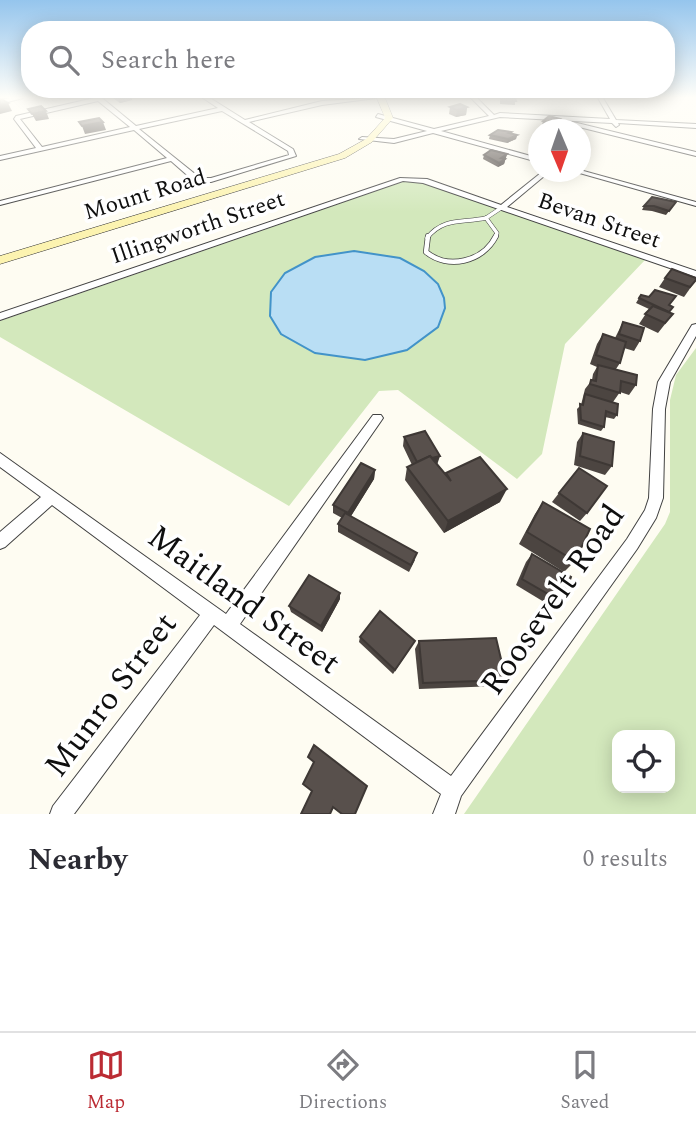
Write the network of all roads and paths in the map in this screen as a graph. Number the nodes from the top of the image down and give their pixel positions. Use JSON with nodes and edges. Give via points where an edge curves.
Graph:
{"nodes":[{"id":1,"x":30,"y":136,"type":"edge"},
{"id":2,"x":98,"y":136,"type":"edge"},
{"id":3,"x":143,"y":136,"type":"edge"},
{"id":4,"x":267,"y":136,"type":"edge"},
{"id":5,"x":371,"y":136,"type":"edge"},
{"id":6,"x":413,"y":136,"type":"edge"},
{"id":7,"x":456,"y":136,"type":"edge"},
{"id":8,"x":622,"y":136,"type":"edge"},
{"id":9,"x":366,"y":139,"type":"junction"},
{"id":10,"x":40,"y":149,"type":"junction"},
{"id":11,"x":696,"y":154,"type":"edge"},
{"id":12,"x":528,"y":157,"type":"edge"},
{"id":13,"x":0,"y":158,"type":"edge"},
{"id":14,"x":170,"y":159,"type":"junction"},
{"id":15,"x":252,"y":168,"type":"junction"},
{"id":16,"x":591,"y":175,"type":"edge"},
{"id":17,"x":265,"y":178,"type":"junction"},
{"id":18,"x":410,"y":179,"type":"joint"},
{"id":19,"x":533,"y":182,"type":"edge"},
{"id":20,"x":0,"y":203,"type":"edge"},
{"id":21,"x":696,"y":204,"type":"edge"},
{"id":22,"x":500,"y":208,"type":"junction"},
{"id":23,"x":486,"y":218,"type":"junction"},
{"id":24,"x":45,"y":243,"type":"junction"},
{"id":25,"x":0,"y":254,"type":"edge"},
{"id":26,"x":0,"y":260,"type":"edge"},
{"id":27,"x":696,"y":274,"type":"edge"},
{"id":28,"x":0,"y":317,"type":"edge"},
{"id":29,"x":696,"y":327,"type":"edge"},
{"id":30,"x":377,"y":418,"type":"dead end"},
{"id":31,"x":0,"y":459,"type":"edge"},
{"id":32,"x":51,"y":497,"type":"junction"},
{"id":33,"x":0,"y":542,"type":"edge"},
{"id":34,"x":212,"y":613,"type":"junction"},
{"id":35,"x":228,"y":626,"type":"junction"},
{"id":36,"x":453,"y":790,"type":"junction"},
{"id":37,"x":61,"y":814,"type":"edge"},
{"id":38,"x":444,"y":814,"type":"edge"}],
"edges":[{"from":1,"to":10,"type":"street"},
{"from":2,"to":10,"type":"street"},
{"from":3,"to":14,"type":"street"},
{"from":4,"to":15,"type":"street","via":[[293,156]]},
{"from":5,"to":9,"type":"main road","name":"Mount Road"},
{"from":6,"to":9,"type":"street","via":[[390,142]]},
{"from":7,"to":12,"type":"street"},
{"from":8,"to":11,"type":"street"},
{"from":9,"to":17,"type":"main road","name":"Mount Road","via":[[342,156]]},
{"from":10,"to":13,"type":"street"},
{"from":14,"to":15,"type":"street","via":[[202,181]]},
{"from":14,"to":20,"type":"street"},
{"from":15,"to":17,"type":"street"},
{"from":16,"to":21,"type":"street"},
{"from":17,"to":24,"type":"main road","name":"Mount Road"},
{"from":18,"to":22,"type":"street","name":"Bevan Street"},
{"from":18,"to":28,"type":"street","name":"Illingworth Street","via":[[377,186]]},
{"from":19,"to":22,"type":"street"},
{"from":22,"to":23,"type":"lane"},
{"from":22,"to":27,"type":"street","name":"Bevan Street"},
{"from":23,"to":23,"type":"lane","via":[[497,233],[478,255],[452,262],[437,260],[426,252],[427,237],[435,229],[454,220]]},
{"from":24,"to":25,"type":"main road","name":"Mount Road"},
{"from":24,"to":26,"type":"main road","name":"Mount Road"},
{"from":29,"to":36,"type":"street","name":"Roosevelt Road","via":[[664,382],[651,513]]},
{"from":30,"to":35,"type":"street"},
{"from":31,"to":32,"type":"street","name":"Maitland Street"},
{"from":32,"to":33,"type":"street"},
{"from":32,"to":34,"type":"street","name":"Maitland Street"},
{"from":34,"to":35,"type":"street","name":"Maitland Street"},
{"from":34,"to":37,"type":"street","name":"Munro Street"},
{"from":35,"to":36,"type":"street","name":"Maitland Street"},
{"from":36,"to":38,"type":"street","name":"Roosevelt Road"}]}
